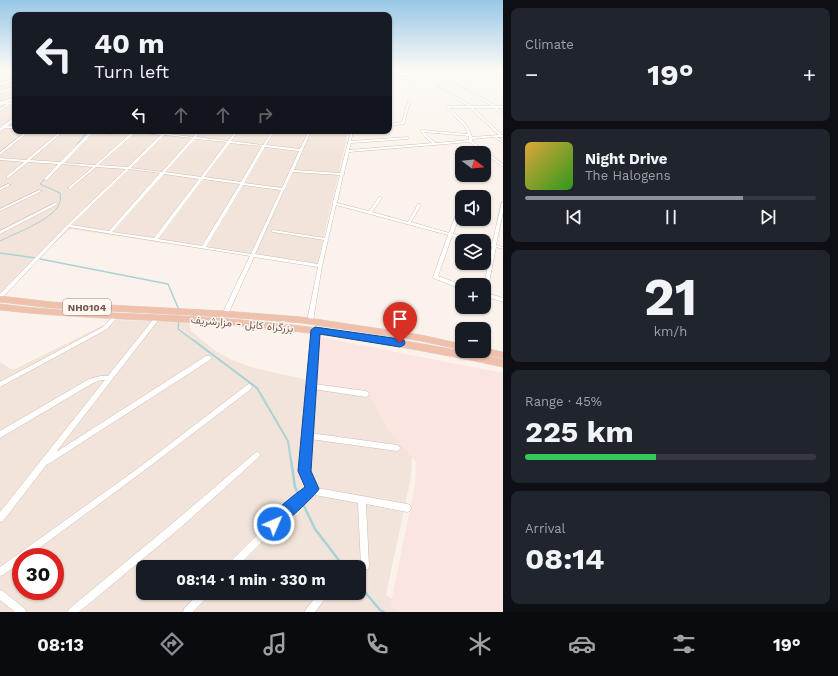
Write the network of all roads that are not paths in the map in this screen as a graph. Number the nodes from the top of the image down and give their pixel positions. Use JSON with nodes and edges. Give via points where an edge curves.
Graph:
{"nodes":[{"id":1,"x":11,"y":99,"type":"edge"},
{"id":2,"x":458,"y":99,"type":"edge"},
{"id":3,"x":481,"y":99,"type":"edge"},
{"id":4,"x":409,"y":102,"type":"dead end"},
{"id":5,"x":0,"y":103,"type":"edge"},
{"id":6,"x":10,"y":104,"type":"joint"},
{"id":7,"x":471,"y":107,"type":"junction"},
{"id":8,"x":494,"y":107,"type":"junction"},
{"id":9,"x":503,"y":107,"type":"edge"},
{"id":10,"x":0,"y":110,"type":"edge"},
{"id":11,"x":503,"y":114,"type":"edge"},
{"id":12,"x":12,"y":121,"type":"edge"},
{"id":13,"x":392,"y":125,"type":"edge"},
{"id":14,"x":0,"y":126,"type":"edge"},
{"id":15,"x":4,"y":127,"type":"junction"},
{"id":16,"x":12,"y":127,"type":"edge"},
{"id":17,"x":0,"y":130,"type":"edge"},
{"id":18,"x":25,"y":134,"type":"edge"},
{"id":19,"x":59,"y":134,"type":"edge"},
{"id":20,"x":89,"y":134,"type":"edge"},
{"id":21,"x":132,"y":134,"type":"edge"},
{"id":22,"x":164,"y":134,"type":"joint"},
{"id":23,"x":197,"y":134,"type":"edge"},
{"id":24,"x":235,"y":134,"type":"edge"},
{"id":25,"x":271,"y":134,"type":"edge"},
{"id":26,"x":309,"y":134,"type":"edge"},
{"id":27,"x":351,"y":134,"type":"edge"},
{"id":28,"x":502,"y":136,"type":"edge"},
{"id":29,"x":495,"y":137,"type":"junction"},
{"id":30,"x":194,"y":138,"type":"junction"},
{"id":31,"x":408,"y":138,"type":"dead end"},
{"id":32,"x":471,"y":138,"type":"junction"},
{"id":33,"x":228,"y":142,"type":"junction"},
{"id":34,"x":349,"y":142,"type":"junction"},
{"id":35,"x":503,"y":142,"type":"edge"},
{"id":36,"x":436,"y":144,"type":"junction"},
{"id":37,"x":264,"y":146,"type":"junction"},
{"id":38,"x":301,"y":150,"type":"junction"},
{"id":39,"x":348,"y":151,"type":"junction"},
{"id":40,"x":0,"y":154,"type":"edge"},
{"id":41,"x":0,"y":159,"type":"edge"},
{"id":42,"x":27,"y":161,"type":"junction"},
{"id":43,"x":63,"y":163,"type":"junction"},
{"id":44,"x":96,"y":165,"type":"junction"},
{"id":45,"x":503,"y":166,"type":"edge"},
{"id":46,"x":127,"y":168,"type":"junction"},
{"id":47,"x":292,"y":171,"type":"junction"},
{"id":48,"x":163,"y":174,"type":"junction"},
{"id":49,"x":343,"y":174,"type":"junction"},
{"id":50,"x":8,"y":177,"type":"dead end"},
{"id":51,"x":201,"y":178,"type":"junction"},
{"id":52,"x":46,"y":179,"type":"dead end"},
{"id":53,"x":243,"y":183,"type":"junction"},
{"id":54,"x":9,"y":185,"type":"dead end"},
{"id":55,"x":70,"y":188,"type":"dead end"},
{"id":56,"x":0,"y":189,"type":"edge"},
{"id":57,"x":284,"y":189,"type":"junction"},
{"id":58,"x":40,"y":190,"type":"dead end"},
{"id":59,"x":380,"y":198,"type":"dead end"},
{"id":60,"x":334,"y":203,"type":"junction"},
{"id":61,"x":503,"y":203,"type":"edge"},
{"id":62,"x":56,"y":204,"type":"dead end"},
{"id":63,"x":419,"y":204,"type":"dead end"},
{"id":64,"x":0,"y":210,"type":"edge"},
{"id":65,"x":370,"y":212,"type":"junction"},
{"id":66,"x":455,"y":221,"type":"edge"},
{"id":67,"x":409,"y":223,"type":"junction"},
{"id":68,"x":68,"y":226,"type":"junction"},
{"id":69,"x":273,"y":231,"type":"dead end"},
{"id":70,"x":110,"y":232,"type":"junction"},
{"id":71,"x":0,"y":233,"type":"edge"},
{"id":72,"x":450,"y":234,"type":"junction"},
{"id":73,"x":455,"y":235,"type":"edge"},
{"id":74,"x":156,"y":239,"type":"junction"},
{"id":75,"x":326,"y":239,"type":"junction"},
{"id":76,"x":491,"y":245,"type":"edge"},
{"id":77,"x":494,"y":246,"type":"junction"},
{"id":78,"x":204,"y":248,"type":"junction"},
{"id":79,"x":503,"y":248,"type":"edge"},
{"id":80,"x":253,"y":256,"type":"junction"},
{"id":81,"x":320,"y":266,"type":"junction"},
{"id":82,"x":487,"y":278,"type":"edge"},
{"id":83,"x":455,"y":284,"type":"edge"},
{"id":84,"x":491,"y":296,"type":"edge"},
{"id":85,"x":0,"y":298,"type":"edge"},
{"id":86,"x":503,"y":300,"type":"edge"},
{"id":87,"x":31,"y":303,"type":"junction"},
{"id":88,"x":0,"y":307,"type":"edge"},
{"id":89,"x":25,"y":310,"type":"junction"},
{"id":90,"x":172,"y":315,"type":"junction"},
{"id":91,"x":116,"y":316,"type":"junction"},
{"id":92,"x":229,"y":317,"type":"junction"},
{"id":93,"x":157,"y":318,"type":"junction"},
{"id":94,"x":304,"y":323,"type":"junction"},
{"id":95,"x":315,"y":330,"type":"junction"},
{"id":96,"x":455,"y":345,"type":"edge"},
{"id":97,"x":455,"y":350,"type":"edge"},
{"id":98,"x":491,"y":354,"type":"edge"},
{"id":99,"x":503,"y":355,"type":"edge"},
{"id":100,"x":491,"y":357,"type":"edge"},
{"id":101,"x":208,"y":358,"type":"dead end"},
{"id":102,"x":503,"y":362,"type":"edge"},
{"id":103,"x":110,"y":378,"type":"junction"},
{"id":104,"x":0,"y":385,"type":"edge"},
{"id":105,"x":310,"y":386,"type":"junction"},
{"id":106,"x":249,"y":387,"type":"dead end"},
{"id":107,"x":366,"y":394,"type":"dead end"},
{"id":108,"x":0,"y":435,"type":"edge"},
{"id":109,"x":306,"y":435,"type":"junction"},
{"id":110,"x":398,"y":448,"type":"dead end"},
{"id":111,"x":257,"y":455,"type":"dead end"},
{"id":112,"x":44,"y":463,"type":"junction"},
{"id":113,"x":310,"y":491,"type":"junction"},
{"id":114,"x":362,"y":500,"type":"junction"},
{"id":115,"x":406,"y":508,"type":"dead end"},
{"id":116,"x":0,"y":518,"type":"edge"},
{"id":117,"x":238,"y":560,"type":"edge"},
{"id":118,"x":365,"y":560,"type":"edge"},
{"id":119,"x":0,"y":572,"type":"edge"},
{"id":120,"x":0,"y":594,"type":"edge"},
{"id":121,"x":198,"y":600,"type":"edge"},
{"id":122,"x":318,"y":600,"type":"edge"},
{"id":123,"x":22,"y":612,"type":"edge"},
{"id":124,"x":72,"y":612,"type":"edge"},
{"id":125,"x":187,"y":612,"type":"edge"},
{"id":126,"x":309,"y":612,"type":"edge"}],
"edges":[{"from":1,"to":5,"type":"street"},
{"from":2,"to":7,"type":"street"},
{"from":3,"to":8,"type":"street"},
{"from":4,"to":13,"type":"street","via":[[403,123]]},
{"from":5,"to":6,"type":"street"},
{"from":6,"to":10,"type":"street"},
{"from":7,"to":8,"type":"street"},
{"from":7,"to":28,"type":"street"},
{"from":7,"to":32,"type":"street","via":[[447,107],[463,123]]},
{"from":8,"to":9,"type":"street"},
{"from":8,"to":11,"type":"street"},
{"from":12,"to":15,"type":"street"},
{"from":14,"to":15,"type":"street"},
{"from":15,"to":16,"type":"street"},
{"from":15,"to":17,"type":"street"},
{"from":18,"to":40,"type":"street"},
{"from":19,"to":42,"type":"street"},
{"from":20,"to":43,"type":"street"},
{"from":21,"to":44,"type":"street"},
{"from":22,"to":30,"type":"street"},
{"from":22,"to":46,"type":"street"},
{"from":23,"to":30,"type":"street"},
{"from":24,"to":33,"type":"street"},
{"from":25,"to":37,"type":"street"},
{"from":26,"to":38,"type":"street"},
{"from":27,"to":34,"type":"street"},
{"from":28,"to":29,"type":"street"},
{"from":29,"to":32,"type":"street"},
{"from":29,"to":35,"type":"street"},
{"from":30,"to":33,"type":"street"},
{"from":30,"to":48,"type":"street"},
{"from":31,"to":34,"type":"street"},
{"from":32,"to":36,"type":"street"},
{"from":32,"to":36,"type":"street","via":[[422,131]]},
{"from":32,"to":45,"type":"street"},
{"from":33,"to":37,"type":"street"},
{"from":33,"to":51,"type":"street"},
{"from":34,"to":39,"type":"street"},
{"from":36,"to":39,"type":"street"},
{"from":37,"to":38,"type":"street"},
{"from":37,"to":53,"type":"street"},
{"from":38,"to":47,"type":"street"},
{"from":39,"to":49,"type":"street"},
{"from":41,"to":42,"type":"street"},
{"from":42,"to":43,"type":"street"},
{"from":42,"to":50,"type":"street"},
{"from":43,"to":44,"type":"street"},
{"from":43,"to":52,"type":"street"},
{"from":44,"to":46,"type":"street"},
{"from":44,"to":55,"type":"street"},
{"from":46,"to":48,"type":"street"},
{"from":46,"to":68,"type":"street"},
{"from":47,"to":49,"type":"street"},
{"from":47,"to":57,"type":"street"},
{"from":48,"to":51,"type":"street"},
{"from":48,"to":70,"type":"street"},
{"from":49,"to":60,"type":"street"},
{"from":51,"to":53,"type":"street"},
{"from":51,"to":74,"type":"street"},
{"from":53,"to":57,"type":"street"},
{"from":53,"to":78,"type":"street"},
{"from":54,"to":56,"type":"street"},
{"from":57,"to":80,"type":"street"},
{"from":58,"to":64,"type":"street"},
{"from":59,"to":65,"type":"street"},
{"from":60,"to":65,"type":"street"},
{"from":60,"to":75,"type":"street"},
{"from":61,"to":77,"type":"street"},
{"from":62,"to":71,"type":"street"},
{"from":63,"to":67,"type":"street"},
{"from":65,"to":67,"type":"street"},
{"from":66,"to":72,"type":"street"},
{"from":67,"to":72,"type":"street"},
{"from":68,"to":70,"type":"street"},
{"from":68,"to":85,"type":"street"},
{"from":69,"to":75,"type":"street"},
{"from":70,"to":74,"type":"street"},
{"from":72,"to":73,"type":"street"},
{"from":72,"to":83,"type":"street","via":[[435,277]]},
{"from":74,"to":78,"type":"street"},
{"from":75,"to":81,"type":"street"},
{"from":76,"to":77,"type":"street"},
{"from":77,"to":79,"type":"street"},
{"from":77,"to":82,"type":"street"},
{"from":78,"to":80,"type":"street"},
{"from":80,"to":81,"type":"street"},
{"from":80,"to":92,"type":"street"},
{"from":81,"to":94,"type":"street"},
{"from":84,"to":86,"type":"street"},
{"from":85,"to":87,"type":"highway","number":"NH0104"},
{"from":87,"to":89,"type":"highway"},
{"from":87,"to":90,"type":"highway","number":"NH0104"},
{"from":88,"to":89,"type":"highway","number":"NH0104"},
{"from":89,"to":91,"type":"highway","number":"NH0104"},
{"from":90,"to":92,"type":"highway","name":"بزرگراه کابل - مزارشریف","number":"NH0104"},
{"from":90,"to":93,"type":"highway","number":"NH0104"},
{"from":91,"to":93,"type":"highway","number":"NH0104"},
{"from":91,"to":104,"type":"street","via":[[105,328]]},
{"from":92,"to":94,"type":"highway","name":"بزرگراه کابل - مزارشریف","number":"NH0104"},
{"from":93,"to":103,"type":"street"},
{"from":94,"to":95,"type":"highway","name":"بزرگراه کابل - مزارشریف","number":"NH0104"},
{"from":94,"to":96,"type":"highway","name":"بزرگراه کابل - مزارشریف","number":"NH0104","via":[[421,338]]},
{"from":95,"to":97,"type":"highway","name":"بزرگراه کابل - مزارشریف","number":"NH0104"},
{"from":95,"to":105,"type":"street"},
{"from":98,"to":99,"type":"highway","name":"بزرگراه کابل - مزارشریف","number":"NH0104"},
{"from":100,"to":102,"type":"highway","name":"بزرگراه کابل - مزارشریف","number":"NH0104"},
{"from":101,"to":112,"type":"street"},
{"from":103,"to":108,"type":"street","via":[[91,381]]},
{"from":103,"to":112,"type":"street"},
{"from":105,"to":107,"type":"street"},
{"from":105,"to":109,"type":"street"},
{"from":106,"to":119,"type":"street"},
{"from":109,"to":110,"type":"street"},
{"from":109,"to":113,"type":"street","via":[[304,471]]},
{"from":111,"to":124,"type":"street"},
{"from":112,"to":116,"type":"street"},
{"from":113,"to":114,"type":"street"},
{"from":113,"to":117,"type":"street"},
{"from":114,"to":115,"type":"street"},
{"from":114,"to":118,"type":"street"},
{"from":120,"to":123,"type":"street"},
{"from":121,"to":125,"type":"street"},
{"from":122,"to":126,"type":"street"}]}
